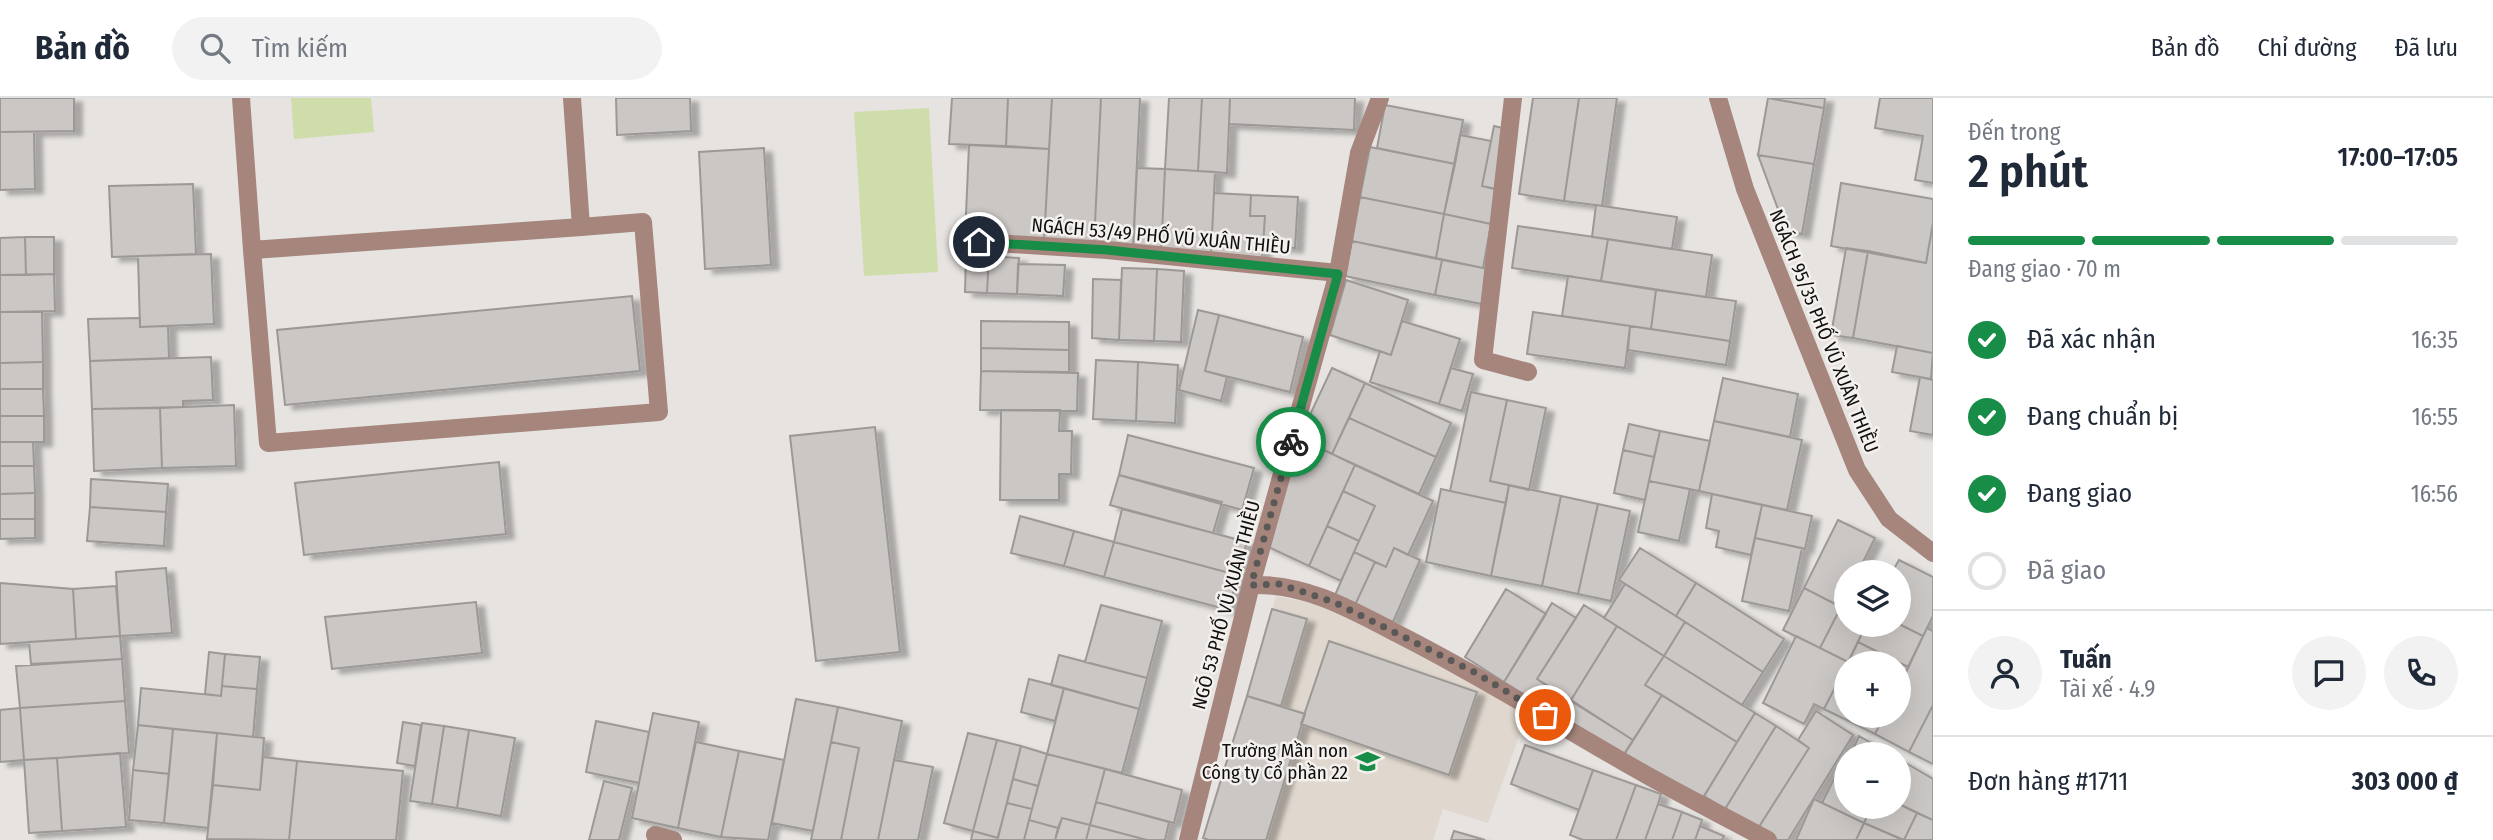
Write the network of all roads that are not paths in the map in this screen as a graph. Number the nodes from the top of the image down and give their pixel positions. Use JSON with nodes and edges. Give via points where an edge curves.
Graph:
{"nodes":[{"id":1,"x":241,"y":98,"type":"edge"},
{"id":2,"x":572,"y":98,"type":"edge"},
{"id":3,"x":1380,"y":98,"type":"edge"},
{"id":4,"x":1513,"y":98,"type":"edge"},
{"id":5,"x":1718,"y":98,"type":"edge"},
{"id":6,"x":581,"y":227,"type":"junction"},
{"id":7,"x":979,"y":242,"type":"dead end"},
{"id":8,"x":252,"y":250,"type":"junction"},
{"id":9,"x":1338,"y":274,"type":"junction"},
{"id":10,"x":1528,"y":372,"type":"dead end"},
{"id":11,"x":1933,"y":553,"type":"edge"},
{"id":12,"x":1251,"y":585,"type":"junction"},
{"id":13,"x":655,"y":835,"type":"dead end"},
{"id":14,"x":673,"y":840,"type":"edge"},
{"id":15,"x":1188,"y":840,"type":"edge"},
{"id":16,"x":1768,"y":840,"type":"edge"}],
"edges":[{"from":1,"to":8,"type":"street"},
{"from":2,"to":6,"type":"street"},
{"from":3,"to":9,"type":"street","name":"NGÕ 53 PHỐ VŨ XUÂN THIỀU","via":[[1359,153]]},
{"from":4,"to":10,"type":"street","via":[[1483,360]]},
{"from":5,"to":11,"type":"street","name":"NGÁCH 95/35 PHỐ VŨ XUÂN THIỀU","via":[[1745,189],[1857,470],[1889,519]]},
{"from":6,"to":8,"type":"street"},
{"from":6,"to":8,"type":"street","via":[[643,222],[659,411],[268,443]]},
{"from":7,"to":9,"type":"street","name":"NGÁCH 53/49 PHỐ VŨ XUÂN THIỀU"},
{"from":9,"to":12,"type":"street","name":"NGÕ 53 PHỐ VŨ XUÂN THIỀU"},
{"from":12,"to":15,"type":"street","name":"NGÕ 53 PHỐ VŨ XUÂN THIỀU"},
{"from":12,"to":16,"type":"street","via":[[1279,584],[1308,591],[1359,614],[1476,673],[1637,770]]},
{"from":13,"to":14,"type":"street"}]}
